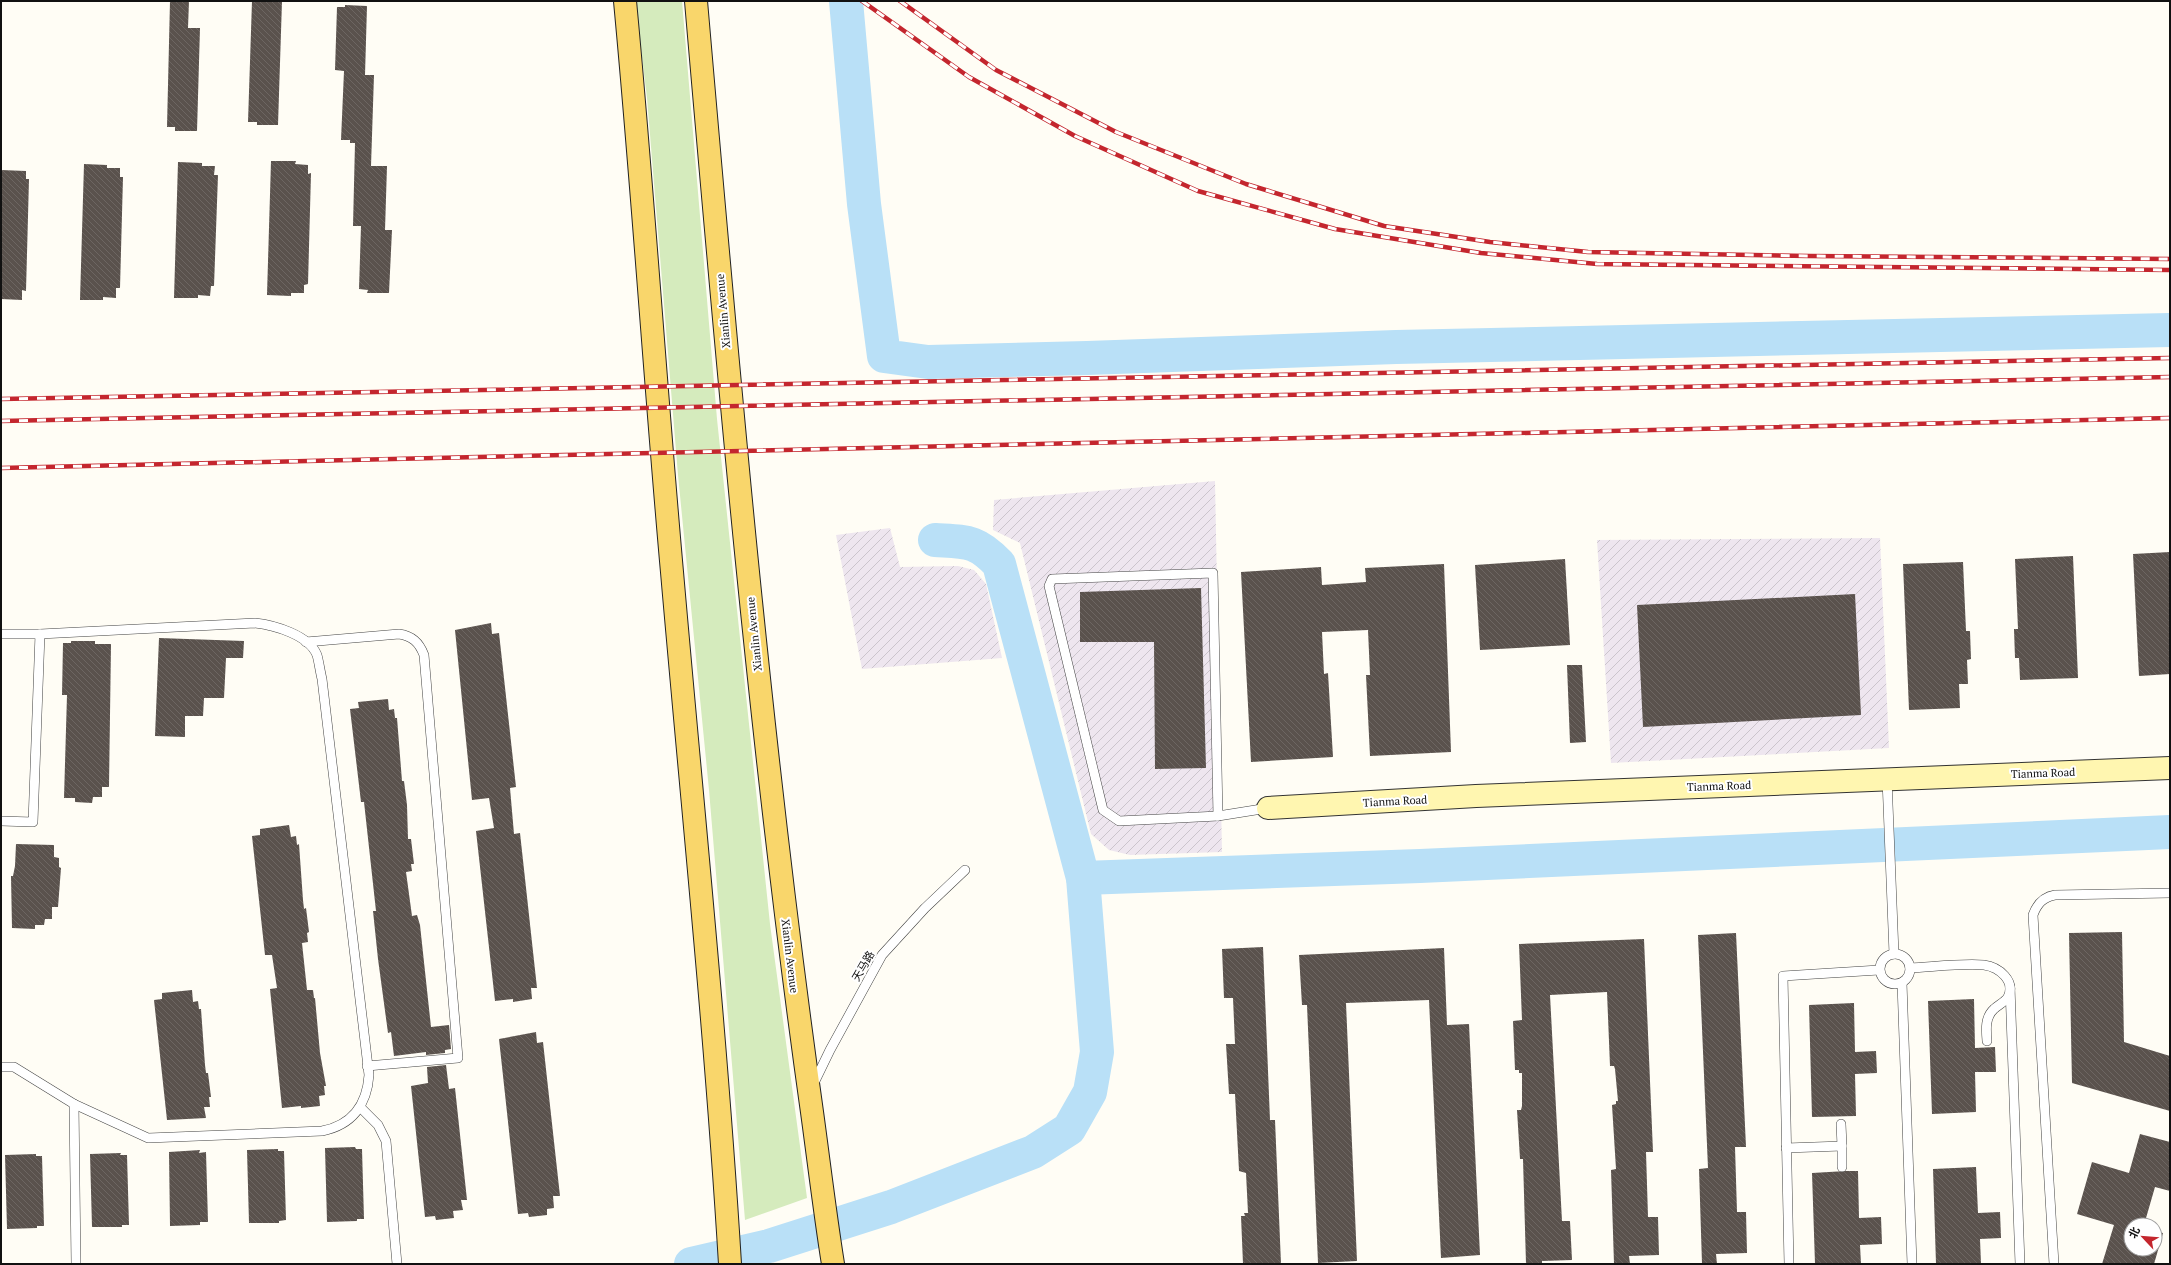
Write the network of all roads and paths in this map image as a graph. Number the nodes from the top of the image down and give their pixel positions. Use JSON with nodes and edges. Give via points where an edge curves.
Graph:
{"nodes":[{"id":1,"x":625,"y":1,"type":"edge"},
{"id":2,"x":696,"y":1,"type":"edge"},
{"id":3,"x":1,"y":634,"type":"edge"},
{"id":4,"x":40,"y":634,"type":"junction"},
{"id":5,"x":306,"y":642,"type":"junction"},
{"id":6,"x":2170,"y":768,"type":"edge"},
{"id":7,"x":1887,"y":779,"type":"junction"},
{"id":8,"x":1268,"y":808,"type":"joint"},
{"id":9,"x":1218,"y":816,"type":"junction"},
{"id":10,"x":1,"y":821,"type":"edge"},
{"id":11,"x":965,"y":870,"type":"dead end"},
{"id":12,"x":2170,"y":893,"type":"edge"},
{"id":13,"x":1894,"y":954,"type":"junction"},
{"id":14,"x":1910,"y":968,"type":"junction"},
{"id":15,"x":1879,"y":970,"type":"junction"},
{"id":16,"x":1902,"y":983,"type":"junction"},
{"id":17,"x":2010,"y":987,"type":"junction"},
{"id":18,"x":1987,"y":1041,"type":"dead end"},
{"id":19,"x":367,"y":1066,"type":"junction"},
{"id":20,"x":1,"y":1067,"type":"edge"},
{"id":21,"x":809,"y":1094,"type":"junction"},
{"id":22,"x":74,"y":1104,"type":"junction"},
{"id":23,"x":361,"y":1108,"type":"junction"},
{"id":24,"x":1841,"y":1124,"type":"dead end"},
{"id":25,"x":1842,"y":1146,"type":"junction"},
{"id":26,"x":1786,"y":1148,"type":"junction"},
{"id":27,"x":1842,"y":1167,"type":"dead end"},
{"id":28,"x":76,"y":1260,"type":"edge"},
{"id":29,"x":833,"y":1263,"type":"edge"},
{"id":30,"x":397,"y":1264,"type":"edge"},
{"id":31,"x":730,"y":1264,"type":"edge"},
{"id":32,"x":1789,"y":1264,"type":"edge"},
{"id":33,"x":1912,"y":1264,"type":"edge"},
{"id":34,"x":2020,"y":1264,"type":"edge"},
{"id":35,"x":2054,"y":1264,"type":"edge"}],
"edges":[{"from":1,"to":31,"type":"main road"},
{"from":2,"to":21,"type":"main road","name":"Xianlin Avenue","via":[[744,537],[791,970]]},
{"from":3,"to":4,"type":"lane"},
{"from":4,"to":5,"type":"lane","via":[[255,622],[282,628]]},
{"from":4,"to":10,"type":"lane","via":[[33,822]]},
{"from":5,"to":19,"type":"lane","via":[[316,653],[322,679]]},
{"from":5,"to":19,"type":"lane","via":[[399,634],[417,642],[424,655],[458,1058]]},
{"from":6,"to":7,"type":"street","name":"Tianma Road"},
{"from":7,"to":8,"type":"street","name":"Tianma Road","via":[[1476,796]]},
{"from":7,"to":13,"type":"lane"},
{"from":8,"to":9,"type":"lane"},
{"from":9,"to":9,"type":"lane","via":[[1119,821],[1102,810],[1049,586],[1052,578],[1213,573]]},
{"from":11,"to":21,"type":"lane","name":"天马路","via":[[925,908],[882,955]]},
{"from":12,"to":35,"type":"lane","via":[[2049,896],[2039,903],[2033,915]]},
{"from":13,"to":14,"type":"lane","via":[[1905,958]]},
{"from":13,"to":15,"type":"lane","via":[[1883,959]]},
{"from":14,"to":16,"type":"lane","via":[[1906,980]]},
{"from":14,"to":17,"type":"lane","via":[[1984,965],[2003,974],[2008,979]]},
{"from":15,"to":16,"type":"lane","via":[[1881,976],[1890,984]]},
{"from":15,"to":26,"type":"lane","via":[[1783,976]]},
{"from":16,"to":33,"type":"lane"},
{"from":17,"to":18,"type":"lane","via":[[2008,997],[1988,1017]]},
{"from":17,"to":34,"type":"lane"},
{"from":19,"to":23,"type":"lane","via":[[368,1086]]},
{"from":20,"to":22,"type":"lane","via":[[14,1067]]},
{"from":21,"to":29,"type":"main road","name":"Xianlin Avenue"},
{"from":22,"to":23,"type":"lane","via":[[148,1138],[322,1131],[344,1124]]},
{"from":22,"to":28,"type":"lane"},
{"from":23,"to":30,"type":"lane","via":[[378,1125],[386,1141]]},
{"from":24,"to":25,"type":"lane"},
{"from":25,"to":26,"type":"lane"},
{"from":25,"to":27,"type":"lane"},
{"from":26,"to":32,"type":"lane"}]}
